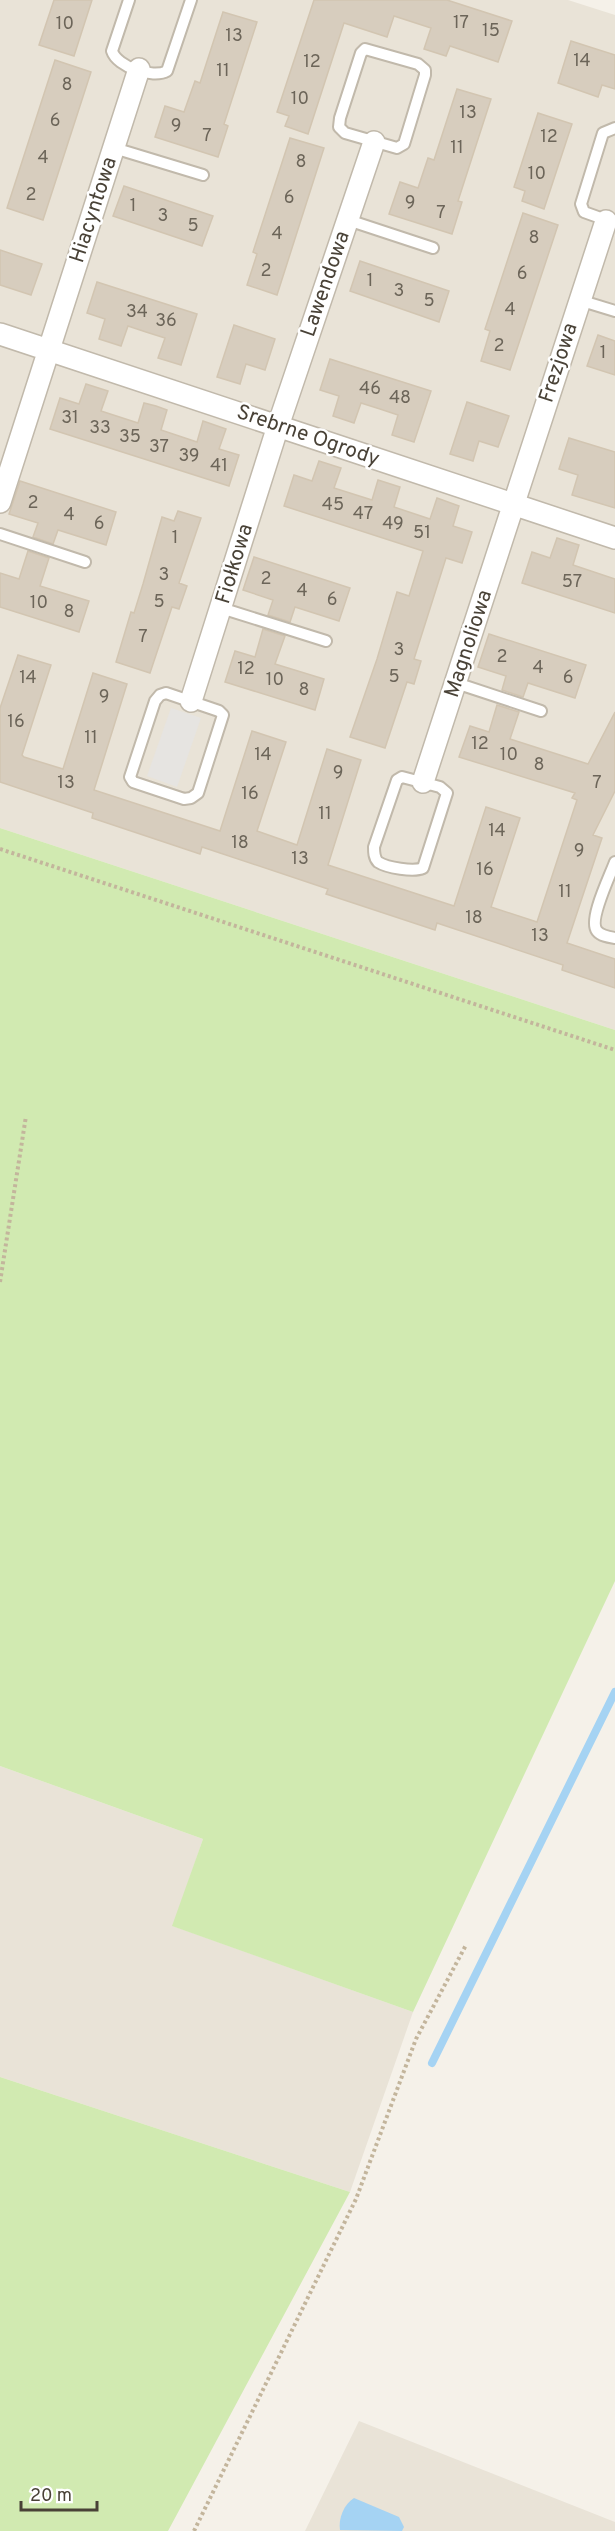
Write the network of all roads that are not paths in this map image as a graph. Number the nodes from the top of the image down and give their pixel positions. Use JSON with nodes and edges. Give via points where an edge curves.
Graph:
{"nodes":[{"id":1,"x":129,"y":0,"type":"edge"},
{"id":2,"x":190,"y":0,"type":"edge"},
{"id":3,"x":139,"y":69,"type":"junction"},
{"id":4,"x":615,"y":128,"type":"edge"},
{"id":5,"x":374,"y":142,"type":"junction"},
{"id":6,"x":114,"y":147,"type":"junction"},
{"id":7,"x":203,"y":175,"type":"dead end"},
{"id":8,"x":348,"y":220,"type":"junction"},
{"id":9,"x":610,"y":222,"type":"edge"},
{"id":10,"x":433,"y":248,"type":"dead end"},
{"id":11,"x":579,"y":300,"type":"junction"},
{"id":12,"x":615,"y":311,"type":"edge"},
{"id":13,"x":0,"y":334,"type":"edge"},
{"id":14,"x":50,"y":351,"type":"junction"},
{"id":15,"x":278,"y":426,"type":"junction"},
{"id":16,"x":0,"y":502,"type":"edge"},
{"id":17,"x":514,"y":506,"type":"junction"},
{"id":18,"x":0,"y":534,"type":"edge"},
{"id":19,"x":615,"y":538,"type":"edge"},
{"id":20,"x":85,"y":561,"type":"dead end"},
{"id":21,"x":222,"y":608,"type":"junction"},
{"id":22,"x":326,"y":641,"type":"dead end"},
{"id":23,"x":456,"y":683,"type":"junction"},
{"id":24,"x":191,"y":701,"type":"junction"},
{"id":25,"x":541,"y":711,"type":"dead end"},
{"id":26,"x":423,"y":782,"type":"junction"},
{"id":27,"x":615,"y":862,"type":"edge"},
{"id":28,"x":615,"y":938,"type":"edge"}],
"edges":[{"from":1,"to":3,"type":"lane","via":[[112,51],[120,63]]},
{"from":2,"to":3,"type":"lane","via":[[167,71],[157,75]]},
{"from":3,"to":6,"type":"street","name":"Hiacyntowa"},
{"from":4,"to":9,"type":"lane","via":[[603,133],[581,204],[584,212]]},
{"from":5,"to":5,"type":"lane","via":[[345,133],[339,126],[365,49],[418,64],[425,75],[404,144],[397,148]]},
{"from":5,"to":8,"type":"street","name":"Lawendowa"},
{"from":6,"to":7,"type":"lane"},
{"from":6,"to":14,"type":"street","name":"Hiacyntowa"},
{"from":8,"to":10,"type":"lane"},
{"from":8,"to":15,"type":"street","name":"Lawendowa"},
{"from":9,"to":11,"type":"street","name":"Frezjowa"},
{"from":11,"to":12,"type":"lane"},
{"from":11,"to":17,"type":"street","name":"Frezjowa"},
{"from":13,"to":14,"type":"street","name":"Srebrne Ogrody"},
{"from":14,"to":15,"type":"street","name":"Srebrne Ogrody"},
{"from":14,"to":16,"type":"street","name":"Hiacyntowa"},
{"from":15,"to":17,"type":"street","name":"Srebrne Ogrody"},
{"from":15,"to":21,"type":"street","name":"Fiołkowa"},
{"from":17,"to":19,"type":"street","name":"Srebrne Ogrody"},
{"from":17,"to":23,"type":"street","name":"Magnoliowa"},
{"from":18,"to":20,"type":"lane"},
{"from":21,"to":22,"type":"lane"},
{"from":21,"to":24,"type":"street","name":"Fiołkowa"},
{"from":23,"to":25,"type":"lane"},
{"from":23,"to":26,"type":"street","name":"Magnoliowa"},
{"from":24,"to":24,"type":"lane","via":[[166,693],[155,701],[130,777],[133,783],[184,799],[198,793],[223,715]]},
{"from":26,"to":26,"type":"lane","via":[[447,793],[423,868],[416,872],[378,862],[374,847],[397,780],[402,777]]},
{"from":27,"to":28,"type":"lane","via":[[594,918],[599,934]]}]}
